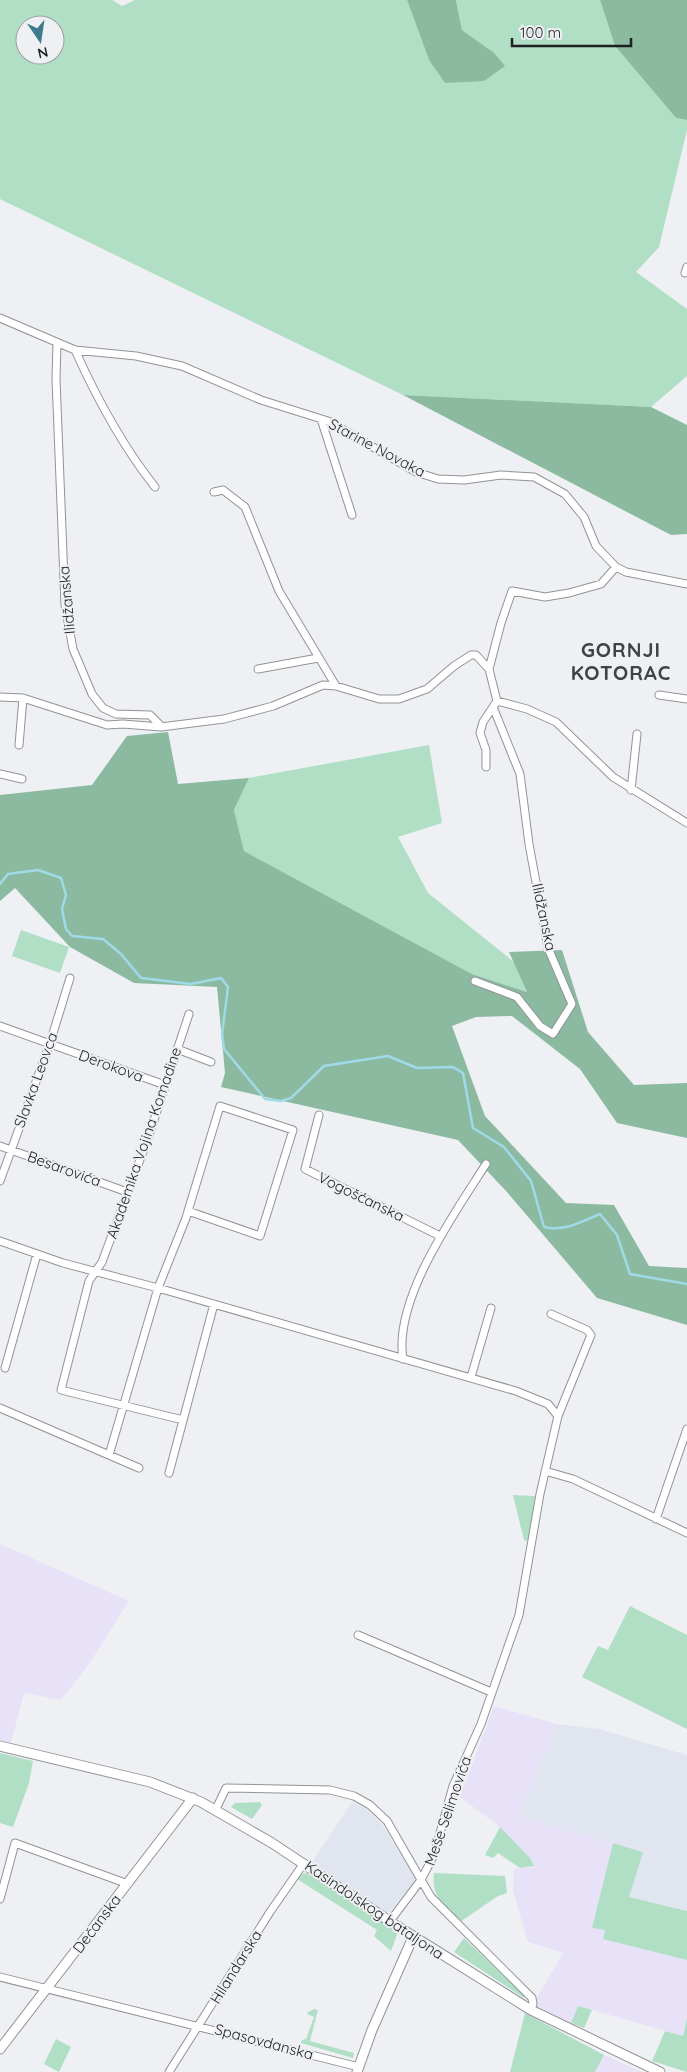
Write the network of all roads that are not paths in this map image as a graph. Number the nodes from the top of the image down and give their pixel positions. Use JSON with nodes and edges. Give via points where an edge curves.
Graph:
{"nodes":[{"id":1,"x":0,"y":318,"type":"edge"},
{"id":2,"x":57,"y":344,"type":"junction"},
{"id":3,"x":75,"y":350,"type":"junction"},
{"id":4,"x":321,"y":419,"type":"junction"},
{"id":5,"x":155,"y":487,"type":"dead end"},
{"id":6,"x":214,"y":492,"type":"dead end"},
{"id":7,"x":352,"y":515,"type":"dead end"},
{"id":8,"x":616,"y":567,"type":"junction"},
{"id":9,"x":687,"y":584,"type":"edge"},
{"id":10,"x":318,"y":658,"type":"junction"},
{"id":11,"x":258,"y":669,"type":"dead end"},
{"id":12,"x":489,"y":669,"type":"junction"},
{"id":13,"x":336,"y":686,"type":"junction"},
{"id":14,"x":659,"y":695,"type":"dead end"},
{"id":15,"x":0,"y":697,"type":"edge"},
{"id":16,"x":23,"y":698,"type":"junction"},
{"id":17,"x":687,"y":699,"type":"edge"},
{"id":18,"x":495,"y":704,"type":"junction"},
{"id":19,"x":161,"y":726,"type":"junction"},
{"id":20,"x":637,"y":734,"type":"dead end"},
{"id":21,"x":20,"y":745,"type":"dead end"},
{"id":22,"x":486,"y":767,"type":"dead end"},
{"id":23,"x":0,"y":774,"type":"edge"},
{"id":24,"x":22,"y":779,"type":"dead end"},
{"id":25,"x":632,"y":790,"type":"junction"},
{"id":26,"x":687,"y":823,"type":"edge"},
{"id":27,"x":70,"y":978,"type":"dead end"},
{"id":28,"x":475,"y":981,"type":"dead end"},
{"id":29,"x":189,"y":1014,"type":"dead end"},
{"id":30,"x":0,"y":1026,"type":"edge"},
{"id":31,"x":50,"y":1043,"type":"junction"},
{"id":32,"x":177,"y":1049,"type":"junction"},
{"id":33,"x":211,"y":1062,"type":"dead end"},
{"id":34,"x":165,"y":1085,"type":"junction"},
{"id":35,"x":319,"y":1114,"type":"dead end"},
{"id":36,"x":0,"y":1146,"type":"edge"},
{"id":37,"x":11,"y":1150,"type":"junction"},
{"id":38,"x":486,"y":1164,"type":"dead end"},
{"id":39,"x":0,"y":1181,"type":"edge"},
{"id":40,"x":127,"y":1192,"type":"junction"},
{"id":41,"x":188,"y":1211,"type":"junction"},
{"id":42,"x":440,"y":1236,"type":"junction"},
{"id":43,"x":0,"y":1241,"type":"edge"},
{"id":44,"x":37,"y":1254,"type":"junction"},
{"id":45,"x":97,"y":1272,"type":"junction"},
{"id":46,"x":158,"y":1288,"type":"junction"},
{"id":47,"x":214,"y":1304,"type":"junction"},
{"id":48,"x":491,"y":1308,"type":"dead end"},
{"id":49,"x":551,"y":1314,"type":"dead end"},
{"id":50,"x":403,"y":1359,"type":"junction"},
{"id":51,"x":5,"y":1368,"type":"dead end"},
{"id":52,"x":470,"y":1377,"type":"junction"},
{"id":53,"x":124,"y":1406,"type":"junction"},
{"id":54,"x":0,"y":1408,"type":"edge"},
{"id":55,"x":558,"y":1416,"type":"junction"},
{"id":56,"x":183,"y":1420,"type":"junction"},
{"id":57,"x":687,"y":1429,"type":"edge"},
{"id":58,"x":108,"y":1455,"type":"junction"},
{"id":59,"x":139,"y":1468,"type":"dead end"},
{"id":60,"x":546,"y":1471,"type":"junction"},
{"id":61,"x":169,"y":1473,"type":"dead end"},
{"id":62,"x":656,"y":1519,"type":"junction"},
{"id":63,"x":687,"y":1532,"type":"edge"},
{"id":64,"x":358,"y":1635,"type":"dead end"},
{"id":65,"x":491,"y":1692,"type":"junction"},
{"id":66,"x":0,"y":1746,"type":"edge"},
{"id":67,"x":193,"y":1798,"type":"junction"},
{"id":68,"x":216,"y":1809,"type":"junction"},
{"id":69,"x":304,"y":1863,"type":"junction"},
{"id":70,"x":3,"y":1879,"type":"edge"},
{"id":71,"x":421,"y":1880,"type":"junction"},
{"id":72,"x":128,"y":1884,"type":"junction"},
{"id":73,"x":0,"y":1899,"type":"edge"},
{"id":74,"x":390,"y":1921,"type":"junction"},
{"id":75,"x":413,"y":1937,"type":"junction"},
{"id":76,"x":0,"y":1977,"type":"edge"},
{"id":77,"x":47,"y":1989,"type":"junction"},
{"id":78,"x":532,"y":2010,"type":"junction"},
{"id":79,"x":199,"y":2025,"type":"junction"},
{"id":80,"x":0,"y":2049,"type":"edge"},
{"id":81,"x":358,"y":2069,"type":"edge"},
{"id":82,"x":169,"y":2072,"type":"edge"},
{"id":83,"x":660,"y":2072,"type":"edge"}],
"edges":[{"from":1,"to":2,"type":"street","name":"Starine Novaka"},
{"from":2,"to":3,"type":"street","name":"Starine Novaka"},
{"from":2,"to":19,"type":"street","name":"Ilidžanska","via":[[65,605],[76,662],[96,700],[107,711],[150,716]]},
{"from":3,"to":4,"type":"street","name":"Starine Novaka","via":[[136,356],[182,366],[261,400]]},
{"from":3,"to":5,"type":"street","via":[[119,438]]},
{"from":4,"to":7,"type":"street"},
{"from":4,"to":8,"type":"street","name":"Starine Novaka","via":[[416,472],[438,479],[464,480],[501,475],[534,477],[564,494],[584,518],[596,546]]},
{"from":6,"to":10,"type":"street","via":[[223,490],[246,507],[279,591]]},
{"from":8,"to":9,"type":"street","name":"Starine Novaka","via":[[626,572]]},
{"from":8,"to":12,"type":"street","name":"Ilidžanska","via":[[601,584],[569,593],[545,597],[512,591]]},
{"from":10,"to":11,"type":"street"},
{"from":10,"to":13,"type":"street"},
{"from":12,"to":13,"type":"street","via":[[474,654],[427,689],[399,698],[378,699]]},
{"from":12,"to":18,"type":"street","name":"Ilidžanska"},
{"from":13,"to":19,"type":"street","via":[[323,685],[273,706],[224,719]]},
{"from":14,"to":17,"type":"street"},
{"from":15,"to":16,"type":"street"},
{"from":16,"to":19,"type":"street","via":[[107,725]]},
{"from":16,"to":21,"type":"street"},
{"from":18,"to":22,"type":"street","via":[[480,733],[486,750]]},
{"from":18,"to":25,"type":"street","via":[[527,709],[556,722],[613,777]]},
{"from":18,"to":28,"type":"street","name":"Ilidžanska","via":[[520,774],[548,948],[572,1004],[553,1034],[540,1026],[517,997]]},
{"from":20,"to":25,"type":"street"},
{"from":23,"to":24,"type":"street"},
{"from":25,"to":26,"type":"street"},
{"from":27,"to":31,"type":"street","name":"Slavka Leovca"},
{"from":29,"to":32,"type":"street","name":"Akademika Vojina Komadine"},
{"from":30,"to":31,"type":"street","name":"Derokova"},
{"from":31,"to":34,"type":"street","name":"Derokova"},
{"from":31,"to":37,"type":"street","name":"Slavka Leovca"},
{"from":32,"to":33,"type":"street"},
{"from":32,"to":34,"type":"street","name":"Akademika Vojina Komadine"},
{"from":34,"to":40,"type":"street","name":"Akademika Vojina Komadine"},
{"from":35,"to":42,"type":"street","name":"Vogošćanska","via":[[305,1169]]},
{"from":36,"to":37,"type":"street","name":"Besarovića"},
{"from":37,"to":39,"type":"street","name":"Slavka Leovca"},
{"from":37,"to":40,"type":"street","name":"Besarovića"},
{"from":38,"to":42,"type":"street"},
{"from":40,"to":45,"type":"street","name":"Akademika Vojina Komadine"},
{"from":41,"to":41,"type":"street","via":[[220,1106],[293,1130],[260,1236]]},
{"from":41,"to":46,"type":"street"},
{"from":42,"to":50,"type":"street","via":[[428,1257],[409,1307],[402,1342]]},
{"from":43,"to":44,"type":"street"},
{"from":44,"to":45,"type":"street"},
{"from":44,"to":51,"type":"street"},
{"from":45,"to":46,"type":"street"},
{"from":45,"to":53,"type":"street","name":"Akademika Vojina Komadine","via":[[89,1281],[61,1390]]},
{"from":46,"to":47,"type":"street"},
{"from":46,"to":53,"type":"street"},
{"from":47,"to":50,"type":"street"},
{"from":47,"to":56,"type":"street"},
{"from":48,"to":52,"type":"street"},
{"from":49,"to":55,"type":"street","name":"Meše Selimovića","via":[[588,1330],[590,1334]]},
{"from":50,"to":52,"type":"street"},
{"from":52,"to":55,"type":"street","via":[[531,1396],[548,1404]]},
{"from":53,"to":56,"type":"street","name":"Akademika Vojina Komadine"},
{"from":53,"to":58,"type":"street"},
{"from":54,"to":58,"type":"street"},
{"from":55,"to":60,"type":"street","name":"Meše Selimovića"},
{"from":56,"to":61,"type":"street"},
{"from":57,"to":62,"type":"street"},
{"from":58,"to":59,"type":"street"},
{"from":60,"to":62,"type":"street","via":[[574,1479]]},
{"from":60,"to":65,"type":"street","name":"Meše Selimovića","via":[[523,1599]]},
{"from":62,"to":63,"type":"street"},
{"from":64,"to":65,"type":"street"},
{"from":65,"to":71,"type":"street","name":"Meše Selimovića","via":[[481,1724],[453,1786],[434,1855]]},
{"from":66,"to":67,"type":"street","name":"Kasindolskog bataljona","via":[[150,1782]]},
{"from":67,"to":68,"type":"street","name":"Kasindolskog bataljona"},
{"from":67,"to":72,"type":"street","name":"Dečanska"},
{"from":68,"to":69,"type":"street","name":"Kasindolskog bataljona"},
{"from":68,"to":71,"type":"street","via":[[226,1788],[323,1790],[354,1796],[384,1816]]},
{"from":69,"to":74,"type":"street","name":"Kasindolskog bataljona"},
{"from":69,"to":79,"type":"street","name":"Hilandarska"},
{"from":70,"to":72,"type":"street","via":[[15,1843]]},
{"from":70,"to":73,"type":"street"},
{"from":71,"to":74,"type":"street","name":"Meše Selimovića"},
{"from":71,"to":78,"type":"street","via":[[431,1897],[532,1998]]},
{"from":72,"to":77,"type":"street","name":"Dečanska"},
{"from":74,"to":75,"type":"street","name":"Kasindolskog bataljona"},
{"from":75,"to":78,"type":"street","name":"Kasindolskog bataljona"},
{"from":75,"to":81,"type":"street","name":"Spasovdanska"},
{"from":76,"to":77,"type":"street","name":"Spasovdanska"},
{"from":77,"to":79,"type":"street","name":"Spasovdanska"},
{"from":77,"to":80,"type":"street","name":"Dečanska"},
{"from":78,"to":83,"type":"street","name":"Kasindolskog bataljona"},
{"from":79,"to":81,"type":"street","name":"Spasovdanska"},
{"from":79,"to":82,"type":"street","name":"Hilandarska"}]}
